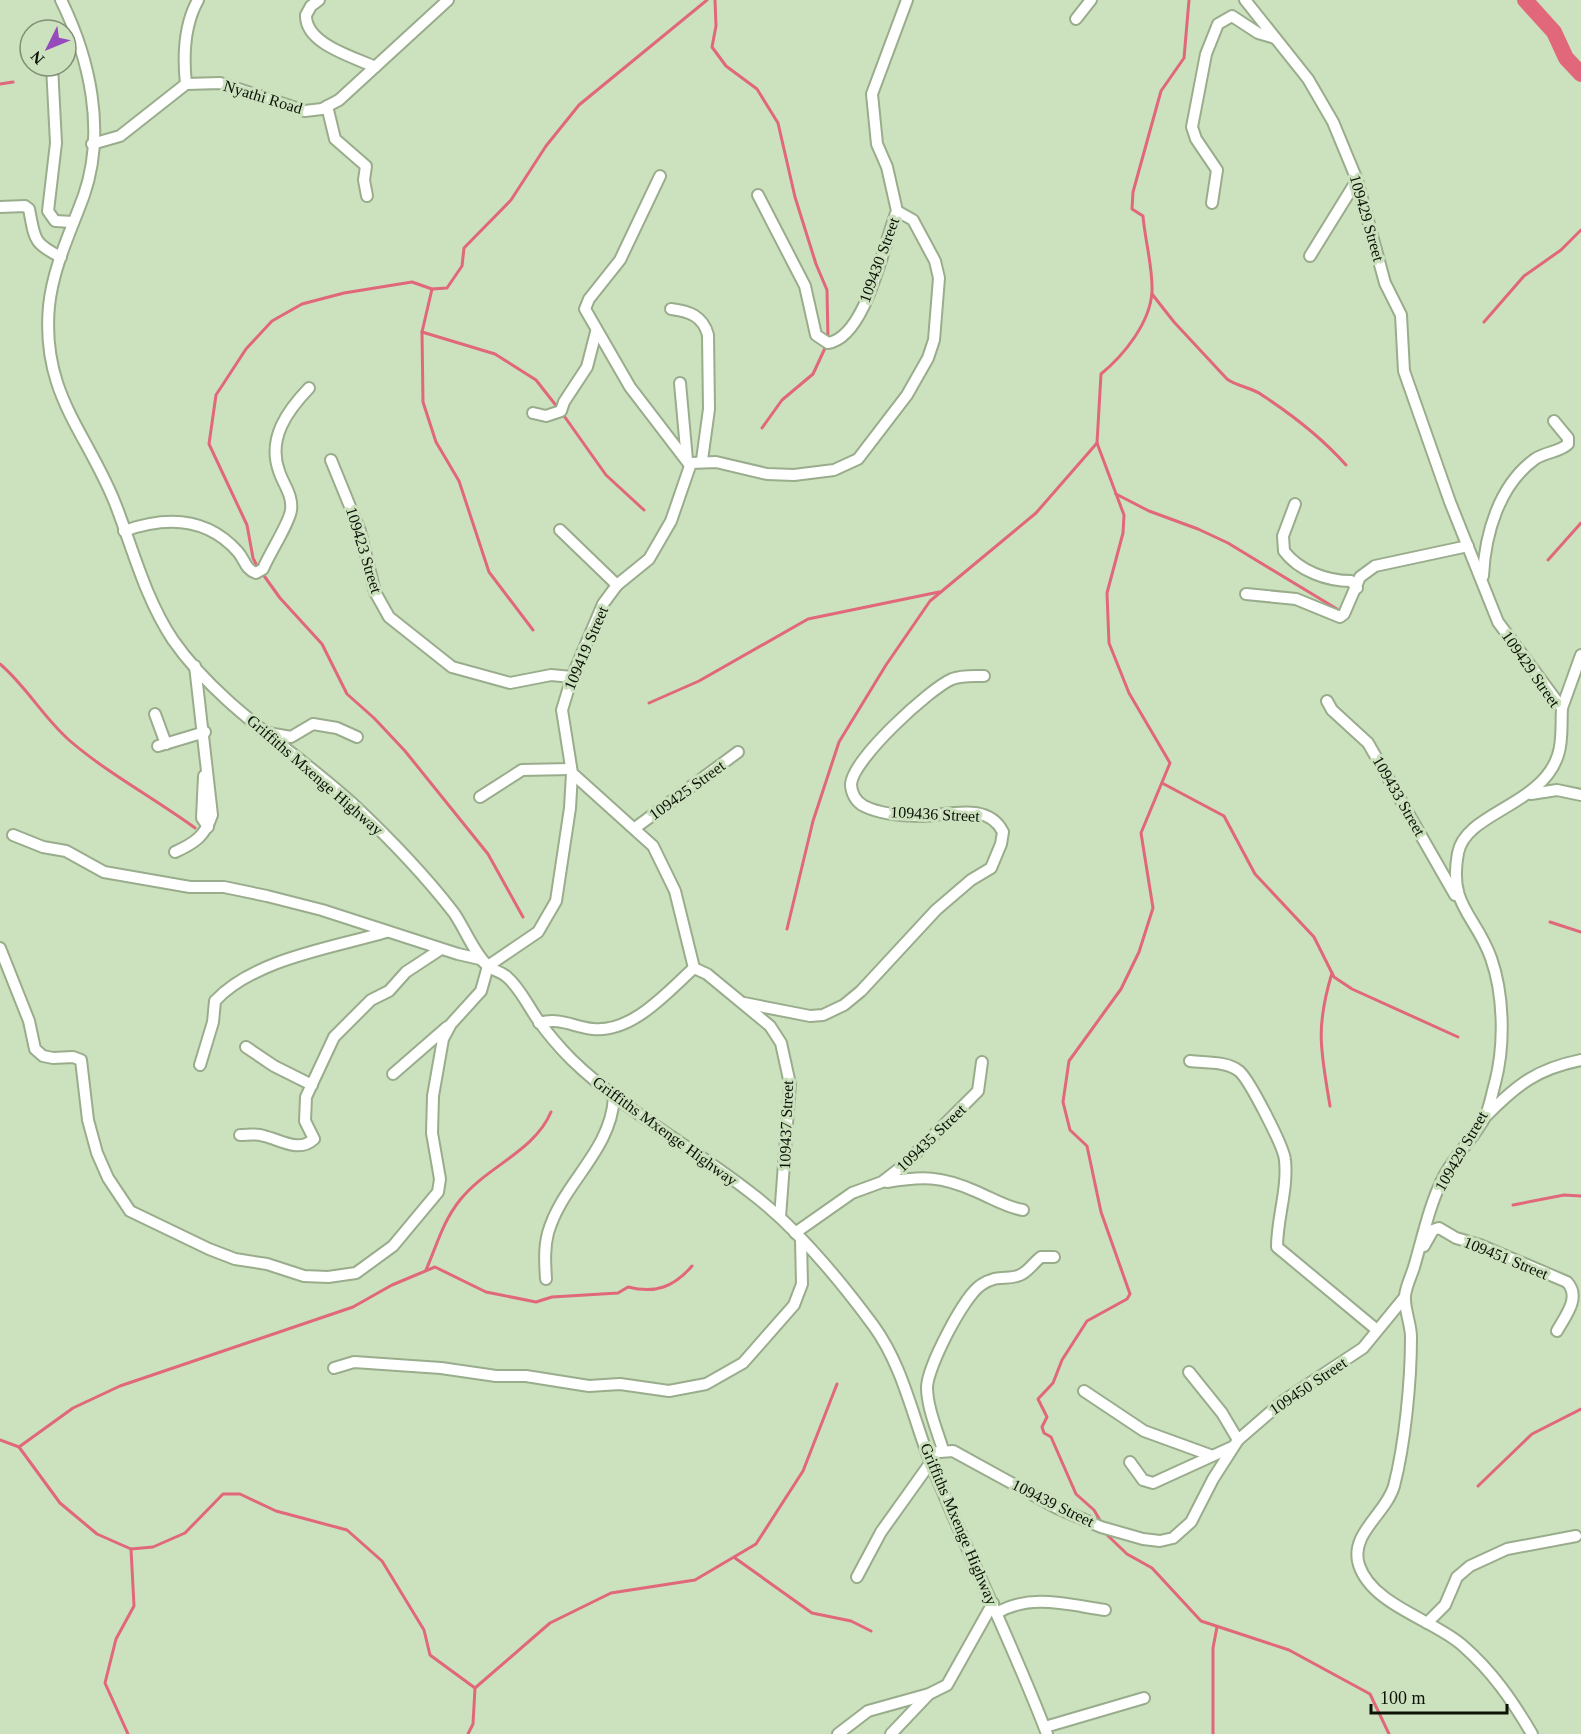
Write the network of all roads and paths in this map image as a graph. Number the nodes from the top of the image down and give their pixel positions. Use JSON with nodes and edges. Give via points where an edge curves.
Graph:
{"nodes":[{"id":1,"x":61,"y":0,"type":"edge"},
{"id":2,"x":198,"y":0,"type":"edge"},
{"id":3,"x":319,"y":0,"type":"edge"},
{"id":4,"x":448,"y":0,"type":"edge"},
{"id":5,"x":907,"y":0,"type":"edge"},
{"id":6,"x":1090,"y":0,"type":"edge"},
{"id":7,"x":1245,"y":0,"type":"edge"},
{"id":8,"x":1076,"y":20,"type":"dead end"},
{"id":9,"x":1275,"y":38,"type":"junction"},
{"id":10,"x":375,"y":67,"type":"junction"},
{"id":11,"x":53,"y":78,"type":"edge"},
{"id":12,"x":186,"y":84,"type":"junction"},
{"id":13,"x":327,"y":106,"type":"junction"},
{"id":14,"x":92,"y":144,"type":"junction"},
{"id":15,"x":660,"y":176,"type":"dead end"},
{"id":16,"x":1357,"y":180,"type":"junction"},
{"id":17,"x":758,"y":195,"type":"dead end"},
{"id":18,"x":367,"y":196,"type":"dead end"},
{"id":19,"x":1212,"y":203,"type":"dead end"},
{"id":20,"x":0,"y":207,"type":"edge"},
{"id":21,"x":897,"y":211,"type":"junction"},
{"id":22,"x":73,"y":222,"type":"junction"},
{"id":23,"x":1310,"y":256,"type":"dead end"},
{"id":24,"x":60,"y":260,"type":"junction"},
{"id":25,"x":671,"y":309,"type":"dead end"},
{"id":26,"x":596,"y":332,"type":"junction"},
{"id":27,"x":680,"y":383,"type":"dead end"},
{"id":28,"x":309,"y":388,"type":"dead end"},
{"id":29,"x":533,"y":413,"type":"dead end"},
{"id":30,"x":1554,"y":421,"type":"dead end"},
{"id":31,"x":331,"y":460,"type":"dead end"},
{"id":32,"x":702,"y":460,"type":"junction"},
{"id":33,"x":688,"y":462,"type":"junction"},
{"id":34,"x":1295,"y":504,"type":"dead end"},
{"id":35,"x":560,"y":530,"type":"dead end"},
{"id":36,"x":124,"y":531,"type":"junction"},
{"id":37,"x":1468,"y":546,"type":"junction"},
{"id":38,"x":1483,"y":579,"type":"junction"},
{"id":39,"x":616,"y":585,"type":"junction"},
{"id":40,"x":1357,"y":588,"type":"junction"},
{"id":41,"x":1246,"y":594,"type":"dead end"},
{"id":42,"x":1581,"y":655,"type":"edge"},
{"id":43,"x":195,"y":666,"type":"junction"},
{"id":44,"x":984,"y":676,"type":"dead end"},
{"id":45,"x":572,"y":677,"type":"junction"},
{"id":46,"x":1327,"y":701,"type":"dead end"},
{"id":47,"x":1562,"y":708,"type":"junction"},
{"id":48,"x":155,"y":714,"type":"dead end"},
{"id":49,"x":267,"y":733,"type":"junction"},
{"id":50,"x":205,"y":735,"type":"junction"},
{"id":51,"x":357,"y":737,"type":"dead end"},
{"id":52,"x":738,"y":752,"type":"dead end"},
{"id":53,"x":572,"y":771,"type":"junction"},
{"id":54,"x":1530,"y":794,"type":"junction"},
{"id":55,"x":1581,"y":795,"type":"edge"},
{"id":56,"x":480,"y":796,"type":"dead end"},
{"id":57,"x":635,"y":828,"type":"junction"},
{"id":58,"x":13,"y":835,"type":"dead end"},
{"id":59,"x":175,"y":852,"type":"dead end"},
{"id":60,"x":1458,"y":900,"type":"junction"},
{"id":61,"x":386,"y":932,"type":"junction"},
{"id":62,"x":0,"y":948,"type":"edge"},
{"id":63,"x":441,"y":949,"type":"junction"},
{"id":64,"x":488,"y":966,"type":"junction"},
{"id":65,"x":694,"y":968,"type":"junction"},
{"id":66,"x":741,"y":1002,"type":"junction"},
{"id":67,"x":539,"y":1023,"type":"junction"},
{"id":68,"x":451,"y":1024,"type":"junction"},
{"id":69,"x":246,"y":1047,"type":"dead end"},
{"id":70,"x":1581,"y":1060,"type":"edge"},
{"id":71,"x":982,"y":1062,"type":"dead end"},
{"id":72,"x":1190,"y":1062,"type":"dead end"},
{"id":73,"x":201,"y":1065,"type":"dead end"},
{"id":74,"x":393,"y":1074,"type":"dead end"},
{"id":75,"x":312,"y":1084,"type":"junction"},
{"id":76,"x":614,"y":1097,"type":"junction"},
{"id":77,"x":1485,"y":1117,"type":"junction"},
{"id":78,"x":240,"y":1136,"type":"dead end"},
{"id":79,"x":882,"y":1182,"type":"junction"},
{"id":80,"x":1023,"y":1210,"type":"dead end"},
{"id":81,"x":780,"y":1217,"type":"junction"},
{"id":82,"x":798,"y":1236,"type":"junction"},
{"id":83,"x":1054,"y":1257,"type":"dead end"},
{"id":84,"x":1414,"y":1268,"type":"junction"},
{"id":85,"x":546,"y":1279,"type":"dead end"},
{"id":86,"x":1404,"y":1298,"type":"junction"},
{"id":87,"x":1377,"y":1330,"type":"junction"},
{"id":88,"x":1557,"y":1331,"type":"dead end"},
{"id":89,"x":334,"y":1368,"type":"dead end"},
{"id":90,"x":1189,"y":1372,"type":"dead end"},
{"id":91,"x":1084,"y":1390,"type":"dead end"},
{"id":92,"x":1235,"y":1444,"type":"junction"},
{"id":93,"x":943,"y":1450,"type":"junction"},
{"id":94,"x":1210,"y":1455,"type":"junction"},
{"id":95,"x":929,"y":1457,"type":"junction"},
{"id":96,"x":1130,"y":1462,"type":"dead end"},
{"id":97,"x":1576,"y":1536,"type":"dead end"},
{"id":98,"x":858,"y":1577,"type":"dead end"},
{"id":99,"x":995,"y":1608,"type":"junction"},
{"id":100,"x":1105,"y":1610,"type":"dead end"},
{"id":101,"x":1427,"y":1623,"type":"junction"},
{"id":102,"x":929,"y":1694,"type":"junction"},
{"id":103,"x":1144,"y":1698,"type":"dead end"},
{"id":104,"x":1046,"y":1731,"type":"edge"},
{"id":105,"x":838,"y":1734,"type":"edge"},
{"id":106,"x":891,"y":1734,"type":"edge"},
{"id":107,"x":1532,"y":1734,"type":"edge"}],
"edges":[{"from":1,"to":14,"type":"street","name":"Griffiths Mxenge Highway","via":[[87,61]]},
{"from":2,"to":12,"type":"street","via":[[190,15],[184,62]]},
{"from":3,"to":10,"type":"street","via":[[306,15],[311,32],[332,47]]},
{"from":4,"to":10,"type":"street","name":"Nyathi Road"},
{"from":5,"to":21,"type":"street","via":[[873,94],[877,144],[887,166]]},
{"from":6,"to":8,"type":"street"},
{"from":7,"to":9,"type":"street","name":"109429 Street"},
{"from":9,"to":16,"type":"street","name":"109429 Street","via":[[1320,98]]},
{"from":9,"to":19,"type":"street","via":[[1258,33],[1232,16],[1218,24],[1206,54],[1192,127],[1217,170]]},
{"from":10,"to":13,"type":"street","name":"Nyathi Road"},
{"from":11,"to":22,"type":"street","via":[[56,143],[49,214],[56,221]]},
{"from":12,"to":13,"type":"street","name":"Nyathi Road","via":[[220,83],[305,111]]},
{"from":12,"to":14,"type":"street","via":[[120,136]]},
{"from":13,"to":18,"type":"street","via":[[335,139],[366,166]]},
{"from":14,"to":22,"type":"street","name":"Griffiths Mxenge Highway","via":[[86,189]]},
{"from":15,"to":26,"type":"street","via":[[620,260],[586,303],[586,315]]},
{"from":16,"to":23,"type":"street"},
{"from":16,"to":37,"type":"street","name":"109429 Street","via":[[1385,283],[1401,315],[1404,371]]},
{"from":17,"to":21,"type":"street","name":"109430 Street","via":[[805,286],[816,335],[828,343],[841,337],[860,314],[873,287]]},
{"from":20,"to":24,"type":"street","via":[[29,209],[35,239]]},
{"from":21,"to":32,"type":"street","via":[[913,220],[935,261],[939,278],[934,340],[907,395],[858,459],[834,470],[788,475]]},
{"from":22,"to":24,"type":"street","name":"Griffiths Mxenge Highway"},
{"from":24,"to":36,"type":"street","name":"Griffiths Mxenge Highway","via":[[49,304],[48,339],[56,381],[67,413],[101,471]]},
{"from":25,"to":32,"type":"street","via":[[693,313],[708,335],[710,409]]},
{"from":26,"to":29,"type":"street","via":[[587,367],[561,411],[546,416]]},
{"from":26,"to":33,"type":"street","via":[[630,387]]},
{"from":27,"to":33,"type":"street"},
{"from":28,"to":36,"type":"street","via":[[288,411],[279,431],[278,470],[288,490],[291,511],[263,569],[250,571],[240,554],[223,540],[178,520],[155,521]]},
{"from":30,"to":38,"type":"street","via":[[1568,438],[1568,444],[1534,459],[1515,478],[1486,538]]},
{"from":31,"to":45,"type":"street","name":"109423 Street","via":[[360,531],[375,592],[389,617],[452,667],[510,683],[550,675]]},
{"from":32,"to":33,"type":"street"},
{"from":33,"to":39,"type":"street","name":"109419 Street","via":[[671,521],[660,541],[649,559]]},
{"from":34,"to":40,"type":"street","via":[[1283,536],[1284,551],[1306,570],[1326,578],[1351,581]]},
{"from":35,"to":39,"type":"street"},
{"from":36,"to":43,"type":"street","name":"Griffiths Mxenge Highway","via":[[161,619]]},
{"from":37,"to":38,"type":"street","name":"109429 Street"},
{"from":37,"to":40,"type":"street","via":[[1383,562],[1360,577]]},
{"from":38,"to":47,"type":"street","name":"109429 Street","via":[[1502,628]]},
{"from":39,"to":45,"type":"street","name":"109419 Street","via":[[603,604]]},
{"from":40,"to":41,"type":"street","via":[[1340,616],[1296,599]]},
{"from":42,"to":47,"type":"street"},
{"from":43,"to":49,"type":"street","name":"Griffiths Mxenge Highway"},
{"from":43,"to":50,"type":"street"},
{"from":44,"to":66,"type":"street","name":"109436 Street","via":[[962,677],[940,685],[878,742],[853,776],[851,785],[856,799],[872,809],[922,816],[964,812],[991,818],[1002,832],[991,868],[936,910],[861,992],[832,1012],[794,1015]]},
{"from":45,"to":53,"type":"street","name":"109419 Street","via":[[562,710]]},
{"from":46,"to":60,"type":"street","name":"109433 Street","via":[[1368,743]]},
{"from":47,"to":54,"type":"street","name":"109429 Street","via":[[1558,756],[1550,772]]},
{"from":48,"to":50,"type":"street","via":[[162,745]]},
{"from":49,"to":51,"type":"street","via":[[291,737],[314,724]]},
{"from":49,"to":64,"type":"street","name":"Griffiths Mxenge Highway","via":[[380,830],[453,913]]},
{"from":50,"to":59,"type":"street","via":[[212,816],[191,845]]},
{"from":52,"to":57,"type":"street","name":"109425 Street"},
{"from":53,"to":56,"type":"street","via":[[522,770]]},
{"from":53,"to":57,"type":"street"},
{"from":53,"to":64,"type":"street","name":"109419 Street","via":[[556,901],[538,932]]},
{"from":54,"to":55,"type":"street","via":[[1557,790]]},
{"from":54,"to":60,"type":"street","name":"109429 Street","via":[[1482,822],[1461,842],[1456,873]]},
{"from":57,"to":65,"type":"street","via":[[652,846],[675,891]]},
{"from":58,"to":61,"type":"street","via":[[43,848],[66,851],[104,872],[190,887],[224,887],[322,910]]},
{"from":60,"to":77,"type":"street","name":"109429 Street","via":[[1491,958],[1500,1011],[1501,1046]]},
{"from":61,"to":63,"type":"street"},
{"from":61,"to":73,"type":"street","via":[[300,954],[250,974],[215,1001]]},
{"from":62,"to":68,"type":"street","via":[[29,1021],[35,1049],[43,1056],[81,1060],[94,1142],[123,1204],[138,1217],[209,1249],[304,1276],[356,1273],[393,1246],[438,1192],[440,1179],[432,1132],[434,1096],[443,1039]]},
{"from":63,"to":64,"type":"street","via":[[480,959]]},
{"from":63,"to":75,"type":"street","via":[[406,972],[389,991],[370,1000],[347,1022],[334,1037]]},
{"from":64,"to":67,"type":"street","name":"Griffiths Mxenge Highway","via":[[507,976]]},
{"from":64,"to":68,"type":"street","via":[[481,991]]},
{"from":65,"to":66,"type":"street","name":"109437 Street"},
{"from":65,"to":67,"type":"street","via":[[647,1009],[615,1027],[591,1029],[558,1019]]},
{"from":66,"to":81,"type":"street","name":"109437 Street","via":[[776,1032],[787,1066],[789,1104]]},
{"from":67,"to":76,"type":"street","name":"Griffiths Mxenge Highway","via":[[568,1056]]},
{"from":68,"to":74,"type":"street"},
{"from":69,"to":75,"type":"street"},
{"from":70,"to":77,"type":"street","via":[[1526,1079]]},
{"from":71,"to":79,"type":"street","name":"109435 Street","via":[[978,1090]]},
{"from":72,"to":87,"type":"street","via":[[1226,1065],[1239,1071],[1285,1159],[1277,1247]]},
{"from":75,"to":78,"type":"street","via":[[304,1110],[308,1131],[314,1139],[309,1144],[300,1146],[254,1134]]},
{"from":76,"to":81,"type":"street","name":"Griffiths Mxenge Highway","via":[[730,1177]]},
{"from":76,"to":85,"type":"street","via":[[608,1129],[554,1218],[545,1251]]},
{"from":77,"to":84,"type":"street","name":"109429 Street","via":[[1444,1175]]},
{"from":79,"to":80,"type":"street","via":[[928,1176]]},
{"from":79,"to":82,"type":"street","name":"109435 Street","via":[[852,1193]]},
{"from":81,"to":82,"type":"street","name":"Griffiths Mxenge Highway"},
{"from":82,"to":89,"type":"street","via":[[802,1284],[794,1305],[743,1363],[706,1383],[684,1389],[654,1390],[354,1362]]},
{"from":82,"to":95,"type":"street","name":"Griffiths Mxenge Highway","via":[[876,1329],[904,1381]]},
{"from":83,"to":93,"type":"street","via":[[1041,1257],[1022,1275],[1000,1276],[986,1282],[963,1305],[928,1381],[930,1407]]},
{"from":84,"to":86,"type":"street","name":"109429 Street"},
{"from":84,"to":88,"type":"street","name":"109451 Street","via":[[1431,1233],[1439,1228],[1567,1282],[1573,1288],[1574,1298]]},
{"from":86,"to":87,"type":"street","name":"109450 Street"},
{"from":86,"to":101,"type":"street","via":[[1411,1325],[1411,1357],[1397,1470],[1386,1504],[1362,1537],[1357,1553],[1361,1571],[1378,1591]]},
{"from":87,"to":92,"type":"street","name":"109450 Street","via":[[1363,1348],[1283,1401]]},
{"from":90,"to":92,"type":"street","via":[[1217,1406]]},
{"from":91,"to":94,"type":"street","via":[[1144,1431]]},
{"from":92,"to":93,"type":"street","name":"109439 Street","via":[[1191,1522],[1173,1538],[1160,1541],[1084,1520],[952,1450]]},
{"from":92,"to":94,"type":"street"},
{"from":93,"to":95,"type":"street"},
{"from":94,"to":96,"type":"street","via":[[1153,1483],[1143,1480]]},
{"from":95,"to":98,"type":"street","via":[[880,1532]]},
{"from":95,"to":99,"type":"street","name":"Griffiths Mxenge Highway"},
{"from":97,"to":101,"type":"street","via":[[1507,1549],[1470,1566],[1457,1577],[1445,1605]]},
{"from":99,"to":100,"type":"street","via":[[1017,1602],[1054,1602]]},
{"from":99,"to":102,"type":"street","via":[[947,1684]]},
{"from":99,"to":104,"type":"street","name":"Griffiths Mxenge Highway"},
{"from":101,"to":107,"type":"street","via":[[1459,1642],[1490,1672],[1506,1690]]},
{"from":102,"to":105,"type":"street","via":[[868,1711]]},
{"from":102,"to":106,"type":"street"},
{"from":103,"to":104,"type":"street"}]}
